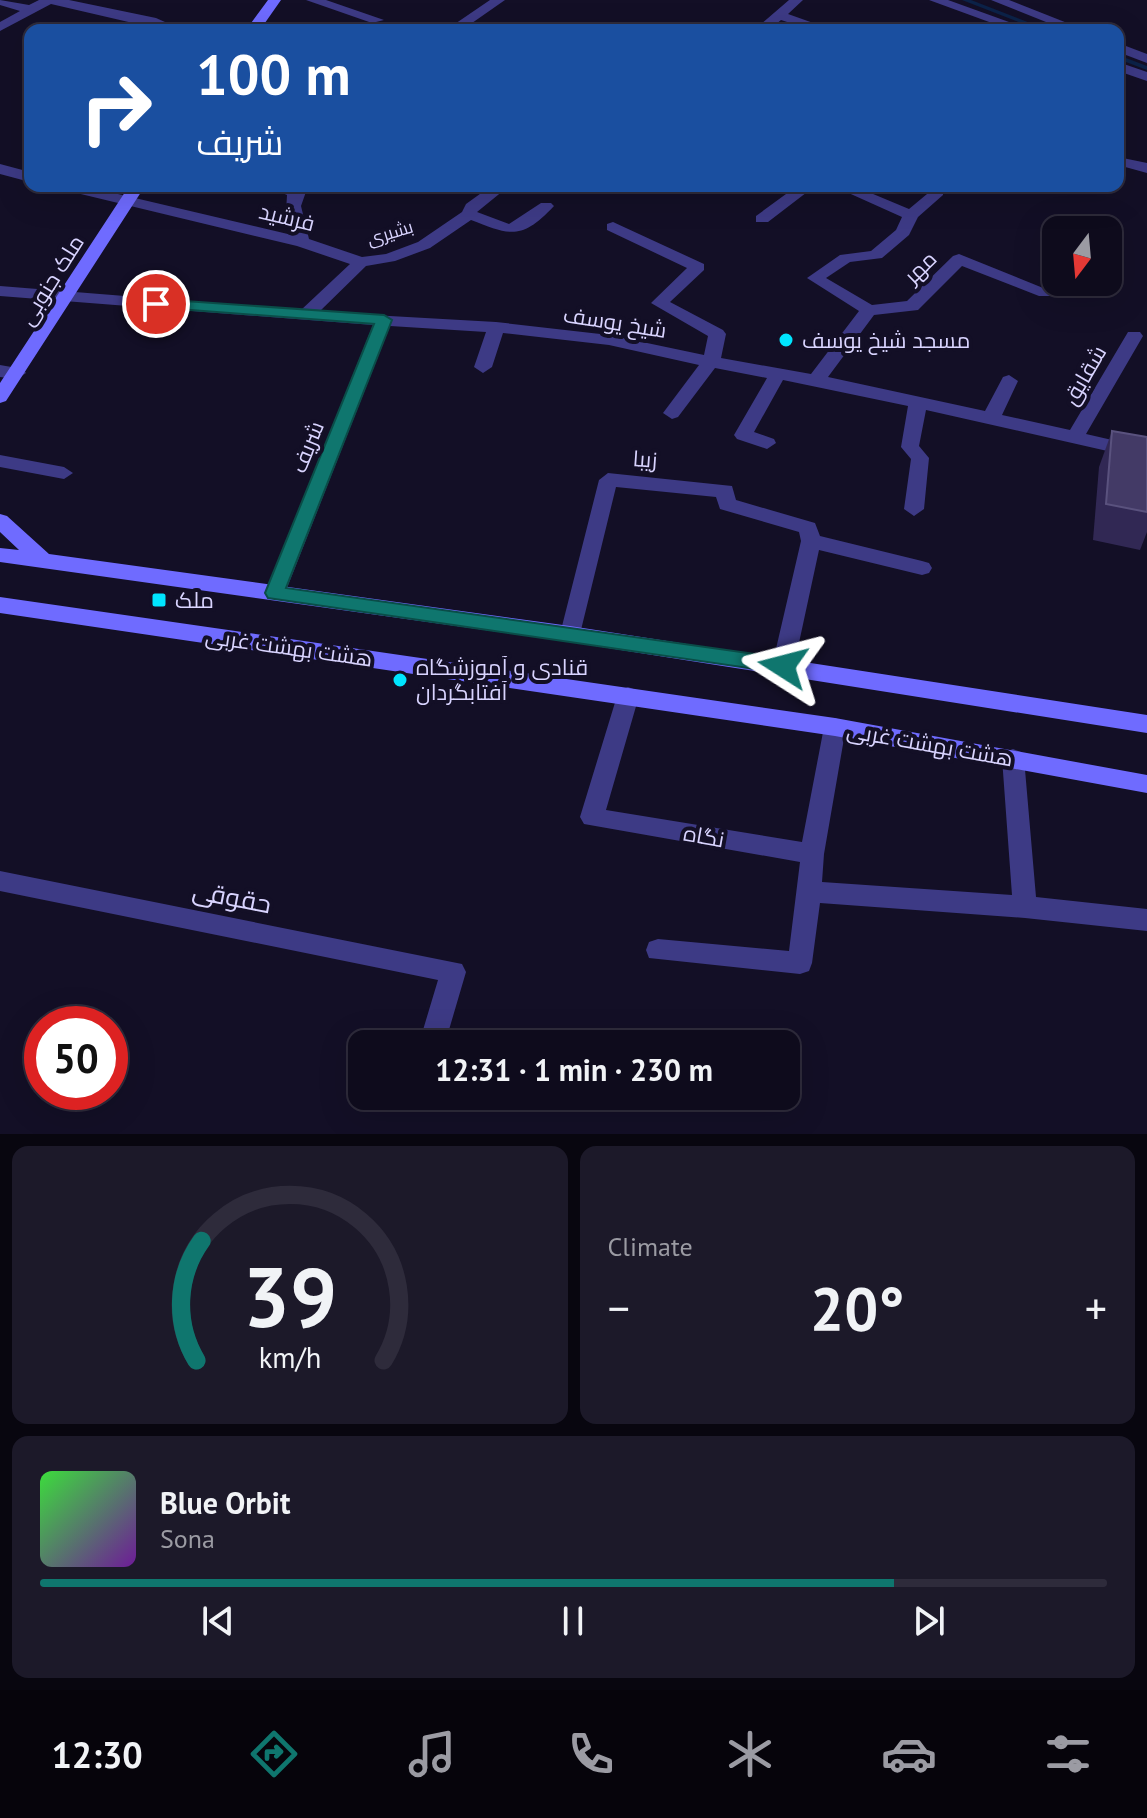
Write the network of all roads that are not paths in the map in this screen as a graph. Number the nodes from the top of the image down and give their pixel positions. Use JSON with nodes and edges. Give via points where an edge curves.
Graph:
{"nodes":[{"id":1,"x":49,"y":0,"type":"edge"},
{"id":2,"x":275,"y":0,"type":"edge"},
{"id":3,"x":312,"y":0,"type":"edge"},
{"id":4,"x":499,"y":0,"type":"edge"},
{"id":5,"x":797,"y":0,"type":"edge"},
{"id":6,"x":935,"y":0,"type":"edge"},
{"id":7,"x":997,"y":0,"type":"edge"},
{"id":8,"x":0,"y":1,"type":"edge"},
{"id":9,"x":66,"y":2,"type":"edge"},
{"id":10,"x":31,"y":10,"type":"junction"},
{"id":11,"x":779,"y":15,"type":"junction"},
{"id":12,"x":377,"y":20,"type":"dead end"},
{"id":13,"x":159,"y":24,"type":"edge"},
{"id":14,"x":257,"y":24,"type":"edge"},
{"id":15,"x":462,"y":24,"type":"edge"},
{"id":16,"x":768,"y":24,"type":"edge"},
{"id":17,"x":807,"y":24,"type":"edge"},
{"id":18,"x":1006,"y":24,"type":"edge"},
{"id":19,"x":1062,"y":24,"type":"edge"},
{"id":20,"x":0,"y":27,"type":"edge"},
{"id":21,"x":1124,"y":49,"type":"edge"},
{"id":22,"x":1147,"y":59,"type":"edge"},
{"id":23,"x":1124,"y":68,"type":"edge"},
{"id":24,"x":1147,"y":77,"type":"edge"},
{"id":25,"x":1124,"y":162,"type":"edge"},
{"id":26,"x":1147,"y":168,"type":"edge"},
{"id":27,"x":0,"y":169,"type":"edge"},
{"id":28,"x":24,"y":175,"type":"edge"},
{"id":29,"x":88,"y":192,"type":"edge"},
{"id":30,"x":132,"y":192,"type":"edge"},
{"id":31,"x":296,"y":192,"type":"edge"},
{"id":32,"x":492,"y":192,"type":"edge"},
{"id":33,"x":799,"y":192,"type":"edge"},
{"id":34,"x":855,"y":192,"type":"edge"},
{"id":35,"x":938,"y":192,"type":"dead end"},
{"id":36,"x":125,"y":202,"type":"junction"},
{"id":37,"x":546,"y":206,"type":"dead end"},
{"id":38,"x":469,"y":214,"type":"junction"},
{"id":39,"x":911,"y":215,"type":"junction"},
{"id":40,"x":762,"y":219,"type":"dead end"},
{"id":41,"x":613,"y":227,"type":"dead end"},
{"id":42,"x":302,"y":242,"type":"junction"},
{"id":43,"x":361,"y":262,"type":"junction"},
{"id":44,"x":0,"y":291,"type":"edge"},
{"id":45,"x":1042,"y":291,"type":"edge"},
{"id":46,"x":68,"y":297,"type":"junction"},
{"id":47,"x":869,"y":310,"type":"junction"},
{"id":48,"x":305,"y":316,"type":"junction"},
{"id":49,"x":384,"y":320,"type":"junction"},
{"id":50,"x":496,"y":327,"type":"junction"},
{"id":51,"x":1134,"y":336,"type":"dead end"},
{"id":52,"x":711,"y":362,"type":"junction"},
{"id":53,"x":483,"y":367,"type":"dead end"},
{"id":54,"x":8,"y":372,"type":"edge"},
{"id":55,"x":778,"y":373,"type":"junction"},
{"id":56,"x":817,"y":379,"type":"junction"},
{"id":57,"x":1009,"y":381,"type":"dead end"},
{"id":58,"x":0,"y":397,"type":"edge"},
{"id":59,"x":918,"y":402,"type":"junction"},
{"id":60,"x":672,"y":413,"type":"dead end"},
{"id":61,"x":991,"y":418,"type":"junction"},
{"id":62,"x":1075,"y":438,"type":"junction"},
{"id":63,"x":767,"y":443,"type":"dead end"},
{"id":64,"x":1147,"y":454,"type":"edge"},
{"id":65,"x":0,"y":461,"type":"edge"},
{"id":66,"x":64,"y":473,"type":"dead end"},
{"id":67,"x":914,"y":509,"type":"dead end"},
{"id":68,"x":0,"y":521,"type":"edge"},
{"id":69,"x":811,"y":541,"type":"junction"},
{"id":70,"x":0,"y":555,"type":"edge"},
{"id":71,"x":43,"y":561,"type":"junction"},
{"id":72,"x":922,"y":568,"type":"dead end"},
{"id":73,"x":275,"y":593,"type":"junction"},
{"id":74,"x":0,"y":605,"type":"edge"},
{"id":75,"x":570,"y":634,"type":"junction"},
{"id":76,"x":783,"y":666,"type":"junction"},
{"id":77,"x":628,"y":696,"type":"junction"},
{"id":78,"x":1147,"y":724,"type":"edge"},
{"id":79,"x":835,"y":727,"type":"junction"},
{"id":80,"x":1013,"y":758,"type":"junction"},
{"id":81,"x":1147,"y":784,"type":"edge"},
{"id":82,"x":812,"y":854,"type":"junction"},
{"id":83,"x":0,"y":881,"type":"edge"},
{"id":84,"x":810,"y":892,"type":"junction"},
{"id":85,"x":1025,"y":907,"type":"junction"},
{"id":86,"x":1147,"y":920,"type":"edge"},
{"id":87,"x":658,"y":950,"type":"dead end"},
{"id":88,"x":436,"y":1030,"type":"edge"}],
"edges":[{"from":1,"to":9,"type":"street"},
{"from":1,"to":10,"type":"street"},
{"from":2,"to":14,"type":"main road"},
{"from":3,"to":12,"type":"street"},
{"from":4,"to":15,"type":"street"},
{"from":5,"to":11,"type":"street"},
{"from":6,"to":18,"type":"street"},
{"from":7,"to":19,"type":"street"},
{"from":8,"to":10,"type":"street"},
{"from":9,"to":13,"type":"street"},
{"from":10,"to":20,"type":"street"},
{"from":11,"to":16,"type":"street"},
{"from":11,"to":17,"type":"street"},
{"from":21,"to":22,"type":"street"},
{"from":23,"to":24,"type":"street"},
{"from":25,"to":26,"type":"street"},
{"from":27,"to":28,"type":"street"},
{"from":29,"to":36,"type":"street","name":"فرشید"},
{"from":30,"to":36,"type":"main road","name":"ملک جنوبی"},
{"from":31,"to":42,"type":"street","via":[[292,209]]},
{"from":32,"to":38,"type":"street","name":"بشیری"},
{"from":33,"to":40,"type":"street"},
{"from":34,"to":39,"type":"street"},
{"from":35,"to":39,"type":"street"},
{"from":36,"to":42,"type":"street","name":"فرشید"},
{"from":36,"to":46,"type":"main road","name":"ملک جنوبی"},
{"from":37,"to":38,"type":"street","via":[[511,230]]},
{"from":38,"to":43,"type":"street","name":"بشیری","via":[[424,245]]},
{"from":39,"to":47,"type":"street","via":[[903,232],[876,255],[846,258],[815,278]]},
{"from":41,"to":52,"type":"street","via":[[698,267],[659,303],[717,334]]},
{"from":42,"to":43,"type":"street","name":"فرشید"},
{"from":43,"to":48,"type":"street"},
{"from":44,"to":46,"type":"street","name":"شیخ یوسف"},
{"from":45,"to":47,"type":"street","name":"مهر","via":[[959,259],[912,306]]},
{"from":46,"to":48,"type":"street","name":"شیخ یوسف"},
{"from":46,"to":54,"type":"main road","name":"ملک جنوبی"},
{"from":47,"to":56,"type":"street"},
{"from":48,"to":49,"type":"street","name":"شیخ یوسف"},
{"from":49,"to":50,"type":"street","name":"شیخ یوسف"},
{"from":49,"to":73,"type":"street","name":"شریف"},
{"from":50,"to":52,"type":"street","name":"شیخ یوسف","via":[[609,340]]},
{"from":50,"to":53,"type":"street"},
{"from":51,"to":62,"type":"street","name":"شقایق"},
{"from":52,"to":55,"type":"street","name":"شیخ یوسف"},
{"from":52,"to":60,"type":"street"},
{"from":54,"to":58,"type":"main road","name":"ملک جنوبی"},
{"from":55,"to":56,"type":"street","name":"شیخ یوسف"},
{"from":55,"to":63,"type":"street","via":[[743,435]]},
{"from":56,"to":59,"type":"street","name":"شیخ یوسف"},
{"from":57,"to":61,"type":"street"},
{"from":59,"to":61,"type":"street","name":"شیخ یوسف"},
{"from":59,"to":67,"type":"street","via":[[910,447],[920,458]]},
{"from":61,"to":62,"type":"street","name":"شیخ یوسف"},
{"from":62,"to":64,"type":"street","name":"شیخ یوسف"},
{"from":65,"to":66,"type":"street"},
{"from":68,"to":71,"type":"main road"},
{"from":69,"to":72,"type":"street","name":"زیبا"},
{"from":69,"to":75,"type":"street","name":"زیبا","via":[[808,528],[727,504],[725,491],[608,480]]},
{"from":69,"to":76,"type":"street"},
{"from":70,"to":71,"type":"main road"},
{"from":71,"to":73,"type":"main road"},
{"from":73,"to":75,"type":"main road"},
{"from":74,"to":77,"type":"main road","name":"هشت بهشت غربی"},
{"from":75,"to":76,"type":"main road"},
{"from":76,"to":78,"type":"main road"},
{"from":77,"to":79,"type":"main road","name":"هشت بهشت غربی"},
{"from":77,"to":82,"type":"street","name":"نگاه","via":[[592,817]]},
{"from":79,"to":80,"type":"main road","name":"هشت بهشت غربی"},
{"from":79,"to":82,"type":"street"},
{"from":80,"to":81,"type":"main road","name":"هشت بهشت غربی"},
{"from":80,"to":85,"type":"street"},
{"from":82,"to":84,"type":"street"},
{"from":83,"to":88,"type":"street","name":"حقوقی","via":[[453,972]]},
{"from":84,"to":85,"type":"street"},
{"from":84,"to":87,"type":"street","via":[[800,963]]},
{"from":85,"to":86,"type":"street"}]}
